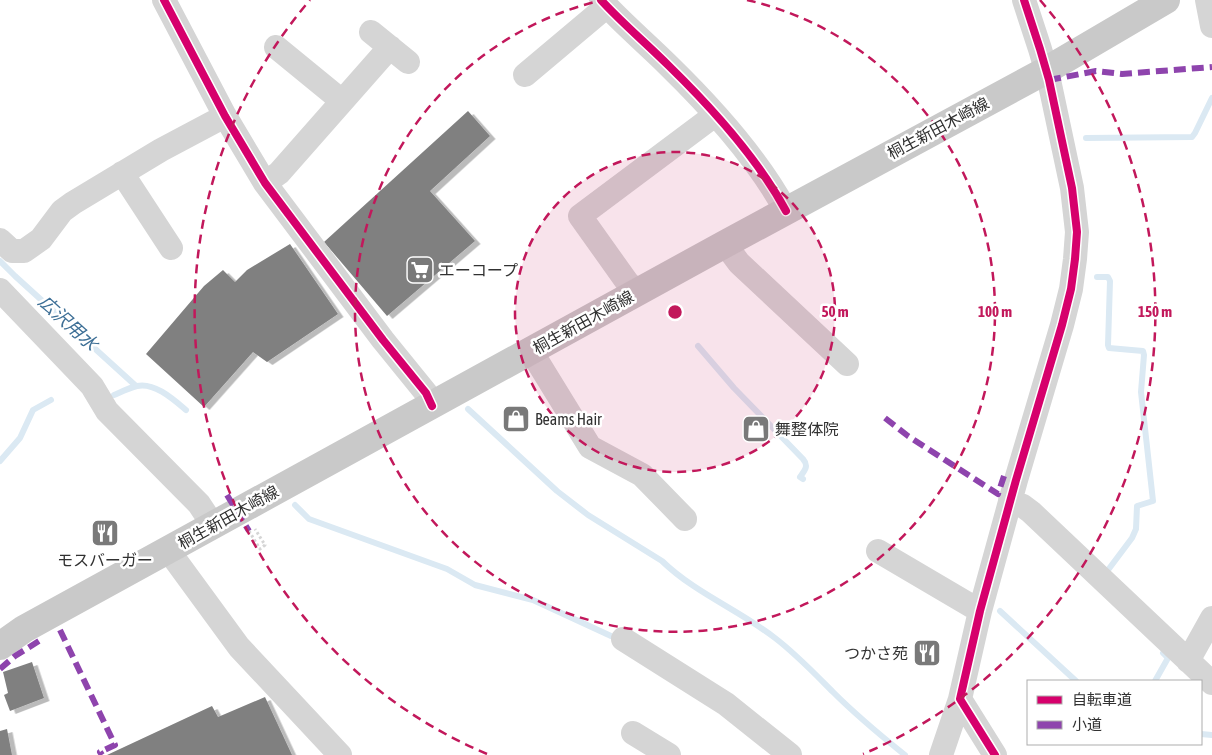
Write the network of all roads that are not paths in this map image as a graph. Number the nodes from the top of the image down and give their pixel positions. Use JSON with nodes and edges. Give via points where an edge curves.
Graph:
{"nodes":[{"id":1,"x":164,"y":0,"type":"edge"},
{"id":2,"x":1024,"y":0,"type":"edge"},
{"id":3,"x":1166,"y":0,"type":"edge"},
{"id":4,"x":1206,"y":0,"type":"edge"},
{"id":5,"x":604,"y":3,"type":"edge"},
{"id":6,"x":1212,"y":26,"type":"edge"},
{"id":7,"x":371,"y":32,"type":"dead end"},
{"id":8,"x":276,"y":47,"type":"dead end"},
{"id":9,"x":1045,"y":71,"type":"junction"},
{"id":10,"x":525,"y":76,"type":"dead end"},
{"id":11,"x":342,"y":101,"type":"junction"},
{"id":12,"x":715,"y":115,"type":"junction"},
{"id":13,"x":225,"y":116,"type":"junction"},
{"id":14,"x":122,"y":173,"type":"junction"},
{"id":15,"x":266,"y":183,"type":"junction"},
{"id":16,"x":786,"y":211,"type":"junction"},
{"id":17,"x":0,"y":240,"type":"edge"},
{"id":18,"x":725,"y":244,"type":"junction"},
{"id":19,"x":170,"y":248,"type":"dead end"},
{"id":20,"x":0,"y":290,"type":"edge"},
{"id":21,"x":637,"y":292,"type":"junction"},
{"id":22,"x":531,"y":350,"type":"junction"},
{"id":23,"x":846,"y":364,"type":"dead end"},
{"id":24,"x":432,"y":406,"type":"junction"},
{"id":25,"x":1010,"y":501,"type":"junction"},
{"id":26,"x":685,"y":519,"type":"dead end"},
{"id":27,"x":213,"y":525,"type":"junction"},
{"id":28,"x":168,"y":550,"type":"junction"},
{"id":29,"x":878,"y":551,"type":"dead end"},
{"id":30,"x":980,"y":611,"type":"junction"},
{"id":31,"x":1212,"y":618,"type":"edge"},
{"id":32,"x":623,"y":639,"type":"dead end"},
{"id":33,"x":0,"y":646,"type":"edge"},
{"id":34,"x":1188,"y":661,"type":"junction"},
{"id":35,"x":1212,"y":684,"type":"edge"},
{"id":36,"x":960,"y":699,"type":"junction"},
{"id":37,"x":633,"y":733,"type":"dead end"},
{"id":38,"x":340,"y":755,"type":"edge"},
{"id":39,"x":669,"y":755,"type":"edge"},
{"id":40,"x":790,"y":755,"type":"edge"},
{"id":41,"x":941,"y":755,"type":"edge"},
{"id":42,"x":994,"y":755,"type":"edge"}],
"edges":[{"from":1,"to":13,"type":"street"},
{"from":2,"to":9,"type":"street"},
{"from":3,"to":9,"type":"main road","name":"桐生新田木崎線"},
{"from":4,"to":6,"type":"street"},
{"from":5,"to":10,"type":"street"},
{"from":5,"to":12,"type":"street"},
{"from":7,"to":11,"type":"street","via":[[399,54]]},
{"from":8,"to":11,"type":"street"},
{"from":9,"to":16,"type":"main road","name":"桐生新田木崎線"},
{"from":9,"to":25,"type":"street","via":[[1072,188],[1077,232],[1075,259],[1062,325]]},
{"from":11,"to":15,"type":"street","via":[[279,173]]},
{"from":12,"to":16,"type":"street","via":[[749,156]]},
{"from":12,"to":21,"type":"street","via":[[580,216]]},
{"from":13,"to":14,"type":"street"},
{"from":13,"to":15,"type":"street"},
{"from":14,"to":17,"type":"street","via":[[62,211],[41,238],[24,252],[12,251]]},
{"from":14,"to":19,"type":"street"},
{"from":15,"to":24,"type":"street","via":[[426,393]]},
{"from":16,"to":18,"type":"main road","name":"桐生新田木崎線"},
{"from":18,"to":21,"type":"main road","name":"桐生新田木崎線"},
{"from":18,"to":23,"type":"street","via":[[739,263]]},
{"from":20,"to":27,"type":"street","via":[[92,386],[107,411],[200,504]]},
{"from":21,"to":22,"type":"main road","name":"桐生新田木崎線"},
{"from":22,"to":24,"type":"main road","name":"桐生新田木崎線"},
{"from":22,"to":26,"type":"street","via":[[590,446],[642,476]]},
{"from":24,"to":27,"type":"main road","name":"桐生新田木崎線"},
{"from":25,"to":30,"type":"street"},
{"from":25,"to":34,"type":"street","via":[[1031,512]]},
{"from":27,"to":28,"type":"main road","name":"桐生新田木崎線"},
{"from":28,"to":33,"type":"main road","name":"桐生新田木崎線"},
{"from":28,"to":38,"type":"street","via":[[239,647]]},
{"from":29,"to":30,"type":"street"},
{"from":30,"to":36,"type":"street"},
{"from":31,"to":34,"type":"street"},
{"from":32,"to":40,"type":"street","via":[[726,704]]},
{"from":34,"to":35,"type":"street"},
{"from":36,"to":41,"type":"street"},
{"from":36,"to":42,"type":"street"},
{"from":37,"to":39,"type":"street"}]}
